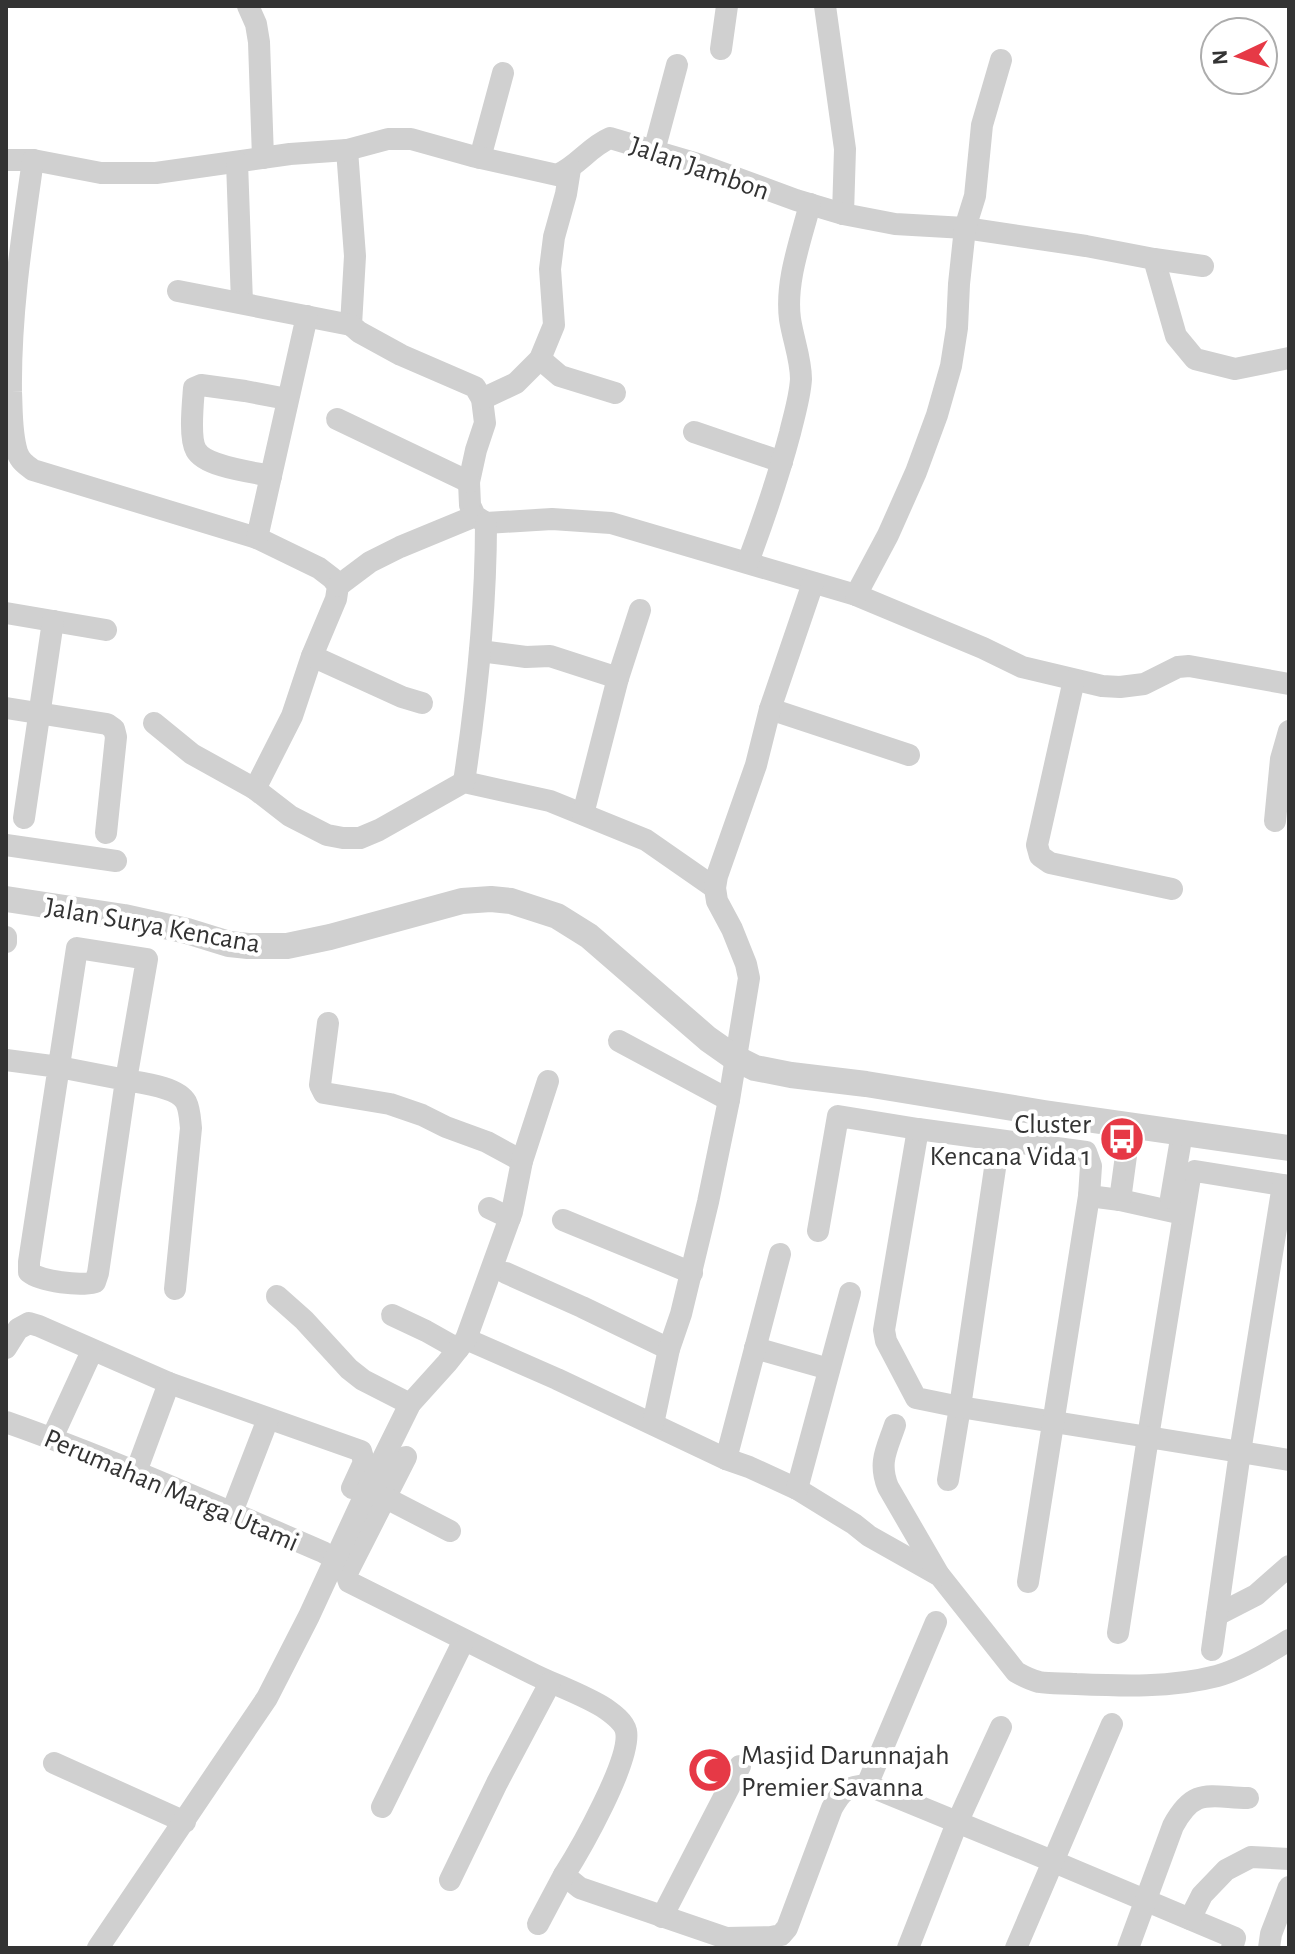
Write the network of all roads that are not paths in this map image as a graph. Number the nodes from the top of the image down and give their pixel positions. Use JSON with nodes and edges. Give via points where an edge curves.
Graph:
{"nodes":[{"id":1,"x":248,"y":6,"type":"edge"},
{"id":2,"x":727,"y":6,"type":"edge"},
{"id":3,"x":825,"y":6,"type":"edge"},
{"id":4,"x":721,"y":49,"type":"dead end"},
{"id":5,"x":1001,"y":60,"type":"dead end"},
{"id":6,"x":677,"y":65,"type":"dead end"},
{"id":7,"x":503,"y":73,"type":"dead end"},
{"id":8,"x":347,"y":150,"type":"junction"},
{"id":9,"x":654,"y":151,"type":"junction"},
{"id":10,"x":263,"y":158,"type":"junction"},
{"id":11,"x":480,"y":158,"type":"junction"},
{"id":12,"x":6,"y":160,"type":"edge"},
{"id":13,"x":33,"y":160,"type":"junction"},
{"id":14,"x":237,"y":162,"type":"junction"},
{"id":15,"x":570,"y":169,"type":"junction"},
{"id":16,"x":810,"y":204,"type":"junction"},
{"id":17,"x":843,"y":214,"type":"junction"},
{"id":18,"x":965,"y":228,"type":"junction"},
{"id":19,"x":1154,"y":259,"type":"junction"},
{"id":20,"x":1203,"y":266,"type":"dead end"},
{"id":21,"x":178,"y":291,"type":"dead end"},
{"id":22,"x":242,"y":303,"type":"junction"},
{"id":23,"x":307,"y":316,"type":"junction"},
{"id":24,"x":351,"y":325,"type":"junction"},
{"id":25,"x":10,"y":327,"type":"edge"},
{"id":26,"x":1289,"y":358,"type":"edge"},
{"id":27,"x":540,"y":359,"type":"junction"},
{"id":28,"x":615,"y":393,"type":"dead end"},
{"id":29,"x":287,"y":399,"type":"junction"},
{"id":30,"x":482,"y":399,"type":"junction"},
{"id":31,"x":337,"y":419,"type":"dead end"},
{"id":32,"x":694,"y":432,"type":"dead end"},
{"id":33,"x":782,"y":462,"type":"junction"},
{"id":34,"x":271,"y":476,"type":"junction"},
{"id":35,"x":469,"y":482,"type":"junction"},
{"id":36,"x":481,"y":520,"type":"junction"},
{"id":37,"x":257,"y":538,"type":"junction"},
{"id":38,"x":748,"y":562,"type":"junction"},
{"id":39,"x":813,"y":583,"type":"junction"},
{"id":40,"x":338,"y":586,"type":"junction"},
{"id":41,"x":856,"y":595,"type":"junction"},
{"id":42,"x":640,"y":610,"type":"dead end"},
{"id":43,"x":6,"y":613,"type":"edge"},
{"id":44,"x":53,"y":621,"type":"junction"},
{"id":45,"x":106,"y":630,"type":"dead end"},
{"id":46,"x":480,"y":651,"type":"junction"},
{"id":47,"x":312,"y":656,"type":"junction"},
{"id":48,"x":618,"y":678,"type":"junction"},
{"id":49,"x":1074,"y":680,"type":"junction"},
{"id":50,"x":1289,"y":684,"type":"edge"},
{"id":51,"x":422,"y":703,"type":"dead end"},
{"id":52,"x":6,"y":708,"type":"edge"},
{"id":53,"x":770,"y":709,"type":"junction"},
{"id":54,"x":39,"y":713,"type":"junction"},
{"id":55,"x":154,"y":723,"type":"dead end"},
{"id":56,"x":1289,"y":731,"type":"edge"},
{"id":57,"x":909,"y":755,"type":"dead end"},
{"id":58,"x":464,"y":782,"type":"junction"},
{"id":59,"x":255,"y":789,"type":"junction"},
{"id":60,"x":583,"y":814,"type":"junction"},
{"id":61,"x":24,"y":818,"type":"dead end"},
{"id":62,"x":1275,"y":821,"type":"dead end"},
{"id":63,"x":106,"y":833,"type":"dead end"},
{"id":64,"x":6,"y":845,"type":"edge"},
{"id":65,"x":116,"y":861,"type":"dead end"},
{"id":66,"x":715,"y":888,"type":"junction"},
{"id":67,"x":1172,"y":889,"type":"dead end"},
{"id":68,"x":6,"y":899,"type":"edge"},
{"id":69,"x":328,"y":1023,"type":"dead end"},
{"id":70,"x":619,"y":1041,"type":"dead end"},
{"id":71,"x":735,"y":1058,"type":"junction"},
{"id":72,"x":6,"y":1060,"type":"edge"},
{"id":73,"x":59,"y":1067,"type":"junction"},
{"id":74,"x":126,"y":1080,"type":"junction"},
{"id":75,"x":548,"y":1081,"type":"dead end"},
{"id":76,"x":729,"y":1100,"type":"junction"},
{"id":77,"x":1130,"y":1126,"type":"junction"},
{"id":78,"x":918,"y":1129,"type":"junction"},
{"id":79,"x":1182,"y":1133,"type":"junction"},
{"id":80,"x":999,"y":1141,"type":"junction"},
{"id":81,"x":1289,"y":1148,"type":"edge"},
{"id":82,"x":522,"y":1161,"type":"junction"},
{"id":83,"x":1286,"y":1185,"type":"edge"},
{"id":84,"x":1089,"y":1196,"type":"junction"},
{"id":85,"x":1120,"y":1200,"type":"junction"},
{"id":86,"x":489,"y":1208,"type":"dead end"},
{"id":87,"x":1176,"y":1212,"type":"junction"},
{"id":88,"x":510,"y":1218,"type":"junction"},
{"id":89,"x":563,"y":1220,"type":"dead end"},
{"id":90,"x":818,"y":1231,"type":"dead end"},
{"id":91,"x":780,"y":1254,"type":"dead end"},
{"id":92,"x":506,"y":1273,"type":"dead end"},
{"id":93,"x":692,"y":1273,"type":"junction"},
{"id":94,"x":175,"y":1289,"type":"dead end"},
{"id":95,"x":850,"y":1293,"type":"dead end"},
{"id":96,"x":277,"y":1296,"type":"dead end"},
{"id":97,"x":392,"y":1315,"type":"dead end"},
{"id":98,"x":462,"y":1344,"type":"junction"},
{"id":99,"x":6,"y":1348,"type":"edge"},
{"id":100,"x":755,"y":1348,"type":"junction"},
{"id":101,"x":669,"y":1349,"type":"junction"},
{"id":102,"x":92,"y":1351,"type":"junction"},
{"id":103,"x":829,"y":1369,"type":"junction"},
{"id":104,"x":169,"y":1383,"type":"junction"},
{"id":105,"x":410,"y":1404,"type":"junction"},
{"id":106,"x":960,"y":1407,"type":"junction"},
{"id":107,"x":268,"y":1419,"type":"junction"},
{"id":108,"x":6,"y":1422,"type":"edge"},
{"id":109,"x":1052,"y":1422,"type":"junction"},
{"id":110,"x":653,"y":1424,"type":"junction"},
{"id":111,"x":895,"y":1425,"type":"dead end"},
{"id":112,"x":1148,"y":1437,"type":"junction"},
{"id":113,"x":52,"y":1438,"type":"junction"},
{"id":114,"x":1240,"y":1452,"type":"junction"},
{"id":115,"x":406,"y":1457,"type":"dead end"},
{"id":116,"x":726,"y":1459,"type":"junction"},
{"id":117,"x":1289,"y":1460,"type":"edge"},
{"id":118,"x":136,"y":1472,"type":"junction"},
{"id":119,"x":948,"y":1480,"type":"dead end"},
{"id":120,"x":797,"y":1489,"type":"junction"},
{"id":121,"x":386,"y":1498,"type":"junction"},
{"id":122,"x":232,"y":1512,"type":"junction"},
{"id":123,"x":450,"y":1531,"type":"dead end"},
{"id":124,"x":329,"y":1556,"type":"junction"},
{"id":125,"x":1289,"y":1566,"type":"edge"},
{"id":126,"x":940,"y":1576,"type":"junction"},
{"id":127,"x":1028,"y":1582,"type":"dead end"},
{"id":128,"x":1217,"y":1615,"type":"junction"},
{"id":129,"x":936,"y":1622,"type":"dead end"},
{"id":130,"x":1118,"y":1633,"type":"dead end"},
{"id":131,"x":464,"y":1640,"type":"junction"},
{"id":132,"x":1289,"y":1640,"type":"edge"},
{"id":133,"x":1212,"y":1650,"type":"dead end"},
{"id":134,"x":550,"y":1683,"type":"junction"},
{"id":135,"x":1112,"y":1724,"type":"dead end"},
{"id":136,"x":1001,"y":1727,"type":"dead end"},
{"id":137,"x":54,"y":1763,"type":"dead end"},
{"id":138,"x":740,"y":1766,"type":"dead end"},
{"id":139,"x":867,"y":1785,"type":"junction"},
{"id":140,"x":1248,"y":1798,"type":"dead end"},
{"id":141,"x":382,"y":1807,"type":"dead end"},
{"id":142,"x":185,"y":1822,"type":"junction"},
{"id":143,"x":957,"y":1823,"type":"junction"},
{"id":144,"x":1289,"y":1859,"type":"edge"},
{"id":145,"x":1052,"y":1861,"type":"junction"},
{"id":146,"x":564,"y":1875,"type":"junction"},
{"id":147,"x":450,"y":1880,"type":"dead end"},
{"id":148,"x":1289,"y":1887,"type":"edge"},
{"id":149,"x":1147,"y":1900,"type":"junction"},
{"id":150,"x":662,"y":1917,"type":"junction"},
{"id":151,"x":1190,"y":1919,"type":"junction"},
{"id":152,"x":538,"y":1924,"type":"dead end"},
{"id":153,"x":780,"y":1942,"type":"edge"},
{"id":154,"x":98,"y":1948,"type":"edge"},
{"id":155,"x":908,"y":1948,"type":"edge"},
{"id":156,"x":1016,"y":1948,"type":"edge"},
{"id":157,"x":1128,"y":1948,"type":"edge"},
{"id":158,"x":1232,"y":1948,"type":"edge"},
{"id":159,"x":1269,"y":1948,"type":"edge"}],
"edges":[{"from":1,"to":10,"type":"street","via":[[259,42]]},
{"from":2,"to":4,"type":"street"},
{"from":3,"to":17,"type":"street","via":[[845,149]]},
{"from":5,"to":18,"type":"street","via":[[982,125],[975,196]]},
{"from":6,"to":9,"type":"street"},
{"from":7,"to":11,"type":"street"},
{"from":8,"to":10,"type":"street"},
{"from":8,"to":11,"type":"street","via":[[411,139]]},
{"from":8,"to":24,"type":"street","via":[[355,256]]},
{"from":9,"to":15,"type":"street","name":"Jalan Jambon","via":[[610,138]]},
{"from":9,"to":16,"type":"street","name":"Jalan Jambon"},
{"from":10,"to":14,"type":"street"},
{"from":11,"to":15,"type":"street","via":[[557,175]]},
{"from":12,"to":13,"type":"street"},
{"from":13,"to":14,"type":"street","via":[[127,174]]},
{"from":13,"to":25,"type":"street"},
{"from":14,"to":22,"type":"street"},
{"from":15,"to":27,"type":"street","via":[[551,258],[554,325]]},
{"from":16,"to":17,"type":"street","name":"Jalan Jambon"},
{"from":16,"to":33,"type":"street","via":[[790,298],[801,380]]},
{"from":17,"to":18,"type":"street","name":"Jalan Jambon","via":[[895,224]]},
{"from":18,"to":19,"type":"street","name":"Jalan Jambon"},
{"from":18,"to":41,"type":"street","via":[[955,341],[937,415],[888,535]]},
{"from":19,"to":20,"type":"street","name":"Jalan Jambon"},
{"from":19,"to":26,"type":"street","via":[[1176,336],[1195,359],[1235,369]]},
{"from":21,"to":22,"type":"street"},
{"from":22,"to":23,"type":"street"},
{"from":23,"to":24,"type":"street"},
{"from":23,"to":29,"type":"street"},
{"from":24,"to":30,"type":"street","via":[[401,355],[475,387]]},
{"from":25,"to":37,"type":"street","via":[[13,428],[23,463]]},
{"from":27,"to":28,"type":"street","via":[[560,376]]},
{"from":27,"to":30,"type":"street","via":[[516,383]]},
{"from":29,"to":34,"type":"street"},
{"from":29,"to":34,"type":"street","via":[[194,388],[196,451],[216,463]]},
{"from":30,"to":35,"type":"street","via":[[485,423]]},
{"from":31,"to":35,"type":"street"},
{"from":32,"to":33,"type":"street"},
{"from":33,"to":38,"type":"street"},
{"from":34,"to":37,"type":"street"},
{"from":35,"to":36,"type":"street","via":[[470,505]]},
{"from":36,"to":38,"type":"street","via":[[611,523]]},
{"from":36,"to":40,"type":"street","via":[[436,532],[380,557]]},
{"from":36,"to":46,"type":"street","via":[[485,595]]},
{"from":37,"to":40,"type":"street","via":[[319,568]]},
{"from":38,"to":39,"type":"street"},
{"from":39,"to":41,"type":"street"},
{"from":39,"to":53,"type":"street"},
{"from":40,"to":47,"type":"street"},
{"from":41,"to":49,"type":"street","via":[[1022,667]]},
{"from":42,"to":48,"type":"street"},
{"from":43,"to":44,"type":"street"},
{"from":44,"to":45,"type":"street"},
{"from":44,"to":54,"type":"street"},
{"from":46,"to":48,"type":"street","via":[[550,656]]},
{"from":46,"to":58,"type":"street"},
{"from":47,"to":51,"type":"street"},
{"from":47,"to":59,"type":"street","via":[[292,716]]},
{"from":48,"to":60,"type":"street"},
{"from":49,"to":50,"type":"street","via":[[1120,687],[1144,684],[1189,666]]},
{"from":49,"to":67,"type":"street","via":[[1037,845],[1040,856],[1050,863]]},
{"from":52,"to":54,"type":"street"},
{"from":53,"to":57,"type":"street"},
{"from":53,"to":66,"type":"street"},
{"from":54,"to":61,"type":"street"},
{"from":54,"to":63,"type":"street","via":[[114,729]]},
{"from":55,"to":59,"type":"street","via":[[192,754]]},
{"from":56,"to":62,"type":"street"},
{"from":58,"to":59,"type":"street","via":[[360,838],[327,835]]},
{"from":58,"to":60,"type":"street"},
{"from":60,"to":66,"type":"street","via":[[646,840]]},
{"from":64,"to":65,"type":"street"},
{"from":66,"to":71,"type":"street","via":[[749,978]]},
{"from":68,"to":71,"type":"street","name":"Jalan Surya Kencana","via":[[124,917],[248,946],[287,946],[330,937],[462,901],[511,901],[557,916],[589,936]]},
{"from":69,"to":82,"type":"street","via":[[320,1071],[324,1093],[390,1104]]},
{"from":70,"to":76,"type":"street"},
{"from":71,"to":76,"type":"street"},
{"from":71,"to":77,"type":"street","name":"Jalan Surya Kencana","via":[[791,1075]]},
{"from":72,"to":73,"type":"street"},
{"from":73,"to":74,"type":"street"},
{"from":73,"to":74,"type":"street","via":[[77,948],[147,959]]},
{"from":73,"to":74,"type":"street","via":[[29,1262],[29,1272],[36,1278],[95,1282]]},
{"from":74,"to":94,"type":"street","via":[[174,1091],[186,1101],[190,1114]]},
{"from":75,"to":82,"type":"street"},
{"from":76,"to":93,"type":"street"},
{"from":77,"to":79,"type":"street","name":"Jalan Surya Kencana"},
{"from":77,"to":85,"type":"street"},
{"from":78,"to":80,"type":"street"},
{"from":78,"to":90,"type":"street","via":[[838,1116]]},
{"from":78,"to":106,"type":"street","via":[[884,1330],[916,1398]]},
{"from":79,"to":81,"type":"street","name":"Jalan Surya Kencana"},
{"from":79,"to":87,"type":"street"},
{"from":80,"to":84,"type":"street","via":[[1086,1152],[1091,1166]]},
{"from":80,"to":106,"type":"street"},
{"from":82,"to":88,"type":"street"},
{"from":83,"to":87,"type":"street","via":[[1195,1171]]},
{"from":83,"to":114,"type":"street"},
{"from":84,"to":85,"type":"street"},
{"from":84,"to":109,"type":"street"},
{"from":85,"to":87,"type":"street"},
{"from":86,"to":88,"type":"street"},
{"from":87,"to":112,"type":"street"},
{"from":88,"to":98,"type":"street"},
{"from":89,"to":93,"type":"street"},
{"from":91,"to":100,"type":"street"},
{"from":92,"to":101,"type":"street"},
{"from":93,"to":101,"type":"street"},
{"from":95,"to":103,"type":"street"},
{"from":96,"to":105,"type":"street","via":[[349,1369]]},
{"from":97,"to":98,"type":"street"},
{"from":98,"to":105,"type":"street"},
{"from":98,"to":110,"type":"street","via":[[557,1379]]},
{"from":99,"to":102,"type":"street","via":[[18,1329],[29,1323]]},
{"from":100,"to":103,"type":"street"},
{"from":100,"to":116,"type":"street"},
{"from":101,"to":110,"type":"street"},
{"from":102,"to":104,"type":"street"},
{"from":102,"to":113,"type":"street"},
{"from":103,"to":120,"type":"street"},
{"from":104,"to":107,"type":"street"},
{"from":104,"to":118,"type":"street"},
{"from":105,"to":124,"type":"street"},
{"from":106,"to":109,"type":"street"},
{"from":106,"to":119,"type":"street"},
{"from":107,"to":122,"type":"street"},
{"from":107,"to":124,"type":"street","via":[[361,1451],[364,1462]]},
{"from":108,"to":113,"type":"street","name":"Perumahan Marga Utami"},
{"from":109,"to":112,"type":"street"},
{"from":109,"to":127,"type":"street"},
{"from":110,"to":116,"type":"street"},
{"from":111,"to":126,"type":"street","via":[[883,1474]]},
{"from":112,"to":114,"type":"street"},
{"from":112,"to":130,"type":"street"},
{"from":113,"to":118,"type":"street","name":"Perumahan Marga Utami"},
{"from":114,"to":117,"type":"street"},
{"from":114,"to":128,"type":"street"},
{"from":115,"to":121,"type":"street"},
{"from":116,"to":120,"type":"street"},
{"from":118,"to":122,"type":"street","name":"Perumahan Marga Utami"},
{"from":120,"to":126,"type":"street"},
{"from":121,"to":123,"type":"street"},
{"from":121,"to":131,"type":"street","via":[[348,1571],[349,1582]]},
{"from":122,"to":124,"type":"street","name":"Perumahan Marga Utami"},
{"from":124,"to":142,"type":"street","via":[[267,1698]]},
{"from":125,"to":128,"type":"street","via":[[1256,1595]]},
{"from":126,"to":132,"type":"street","via":[[1016,1672],[1039,1682],[1137,1686],[1218,1676]]},
{"from":128,"to":133,"type":"street"},
{"from":129,"to":139,"type":"street"},
{"from":131,"to":134,"type":"street"},
{"from":131,"to":141,"type":"street"},
{"from":134,"to":146,"type":"street","via":[[605,1708],[626,1730],[611,1788]]},
{"from":134,"to":147,"type":"street"},
{"from":135,"to":145,"type":"street"},
{"from":136,"to":143,"type":"street"},
{"from":137,"to":142,"type":"street"},
{"from":138,"to":150,"type":"street"},
{"from":139,"to":143,"type":"street"},
{"from":139,"to":153,"type":"street","via":[[851,1786],[832,1808]]},
{"from":140,"to":149,"type":"street","via":[[1202,1797],[1181,1810]]},
{"from":142,"to":154,"type":"street"},
{"from":143,"to":145,"type":"street"},
{"from":143,"to":155,"type":"street"},
{"from":144,"to":151,"type":"street","via":[[1251,1857],[1226,1870],[1202,1895]]},
{"from":145,"to":149,"type":"street"},
{"from":145,"to":156,"type":"street"},
{"from":146,"to":150,"type":"street","via":[[580,1888]]},
{"from":146,"to":152,"type":"street"},
{"from":148,"to":159,"type":"street"},
{"from":149,"to":151,"type":"street"},
{"from":149,"to":157,"type":"street"},
{"from":150,"to":153,"type":"street","via":[[726,1938],[771,1937]]},
{"from":151,"to":158,"type":"street","via":[[1235,1938]]}]}
